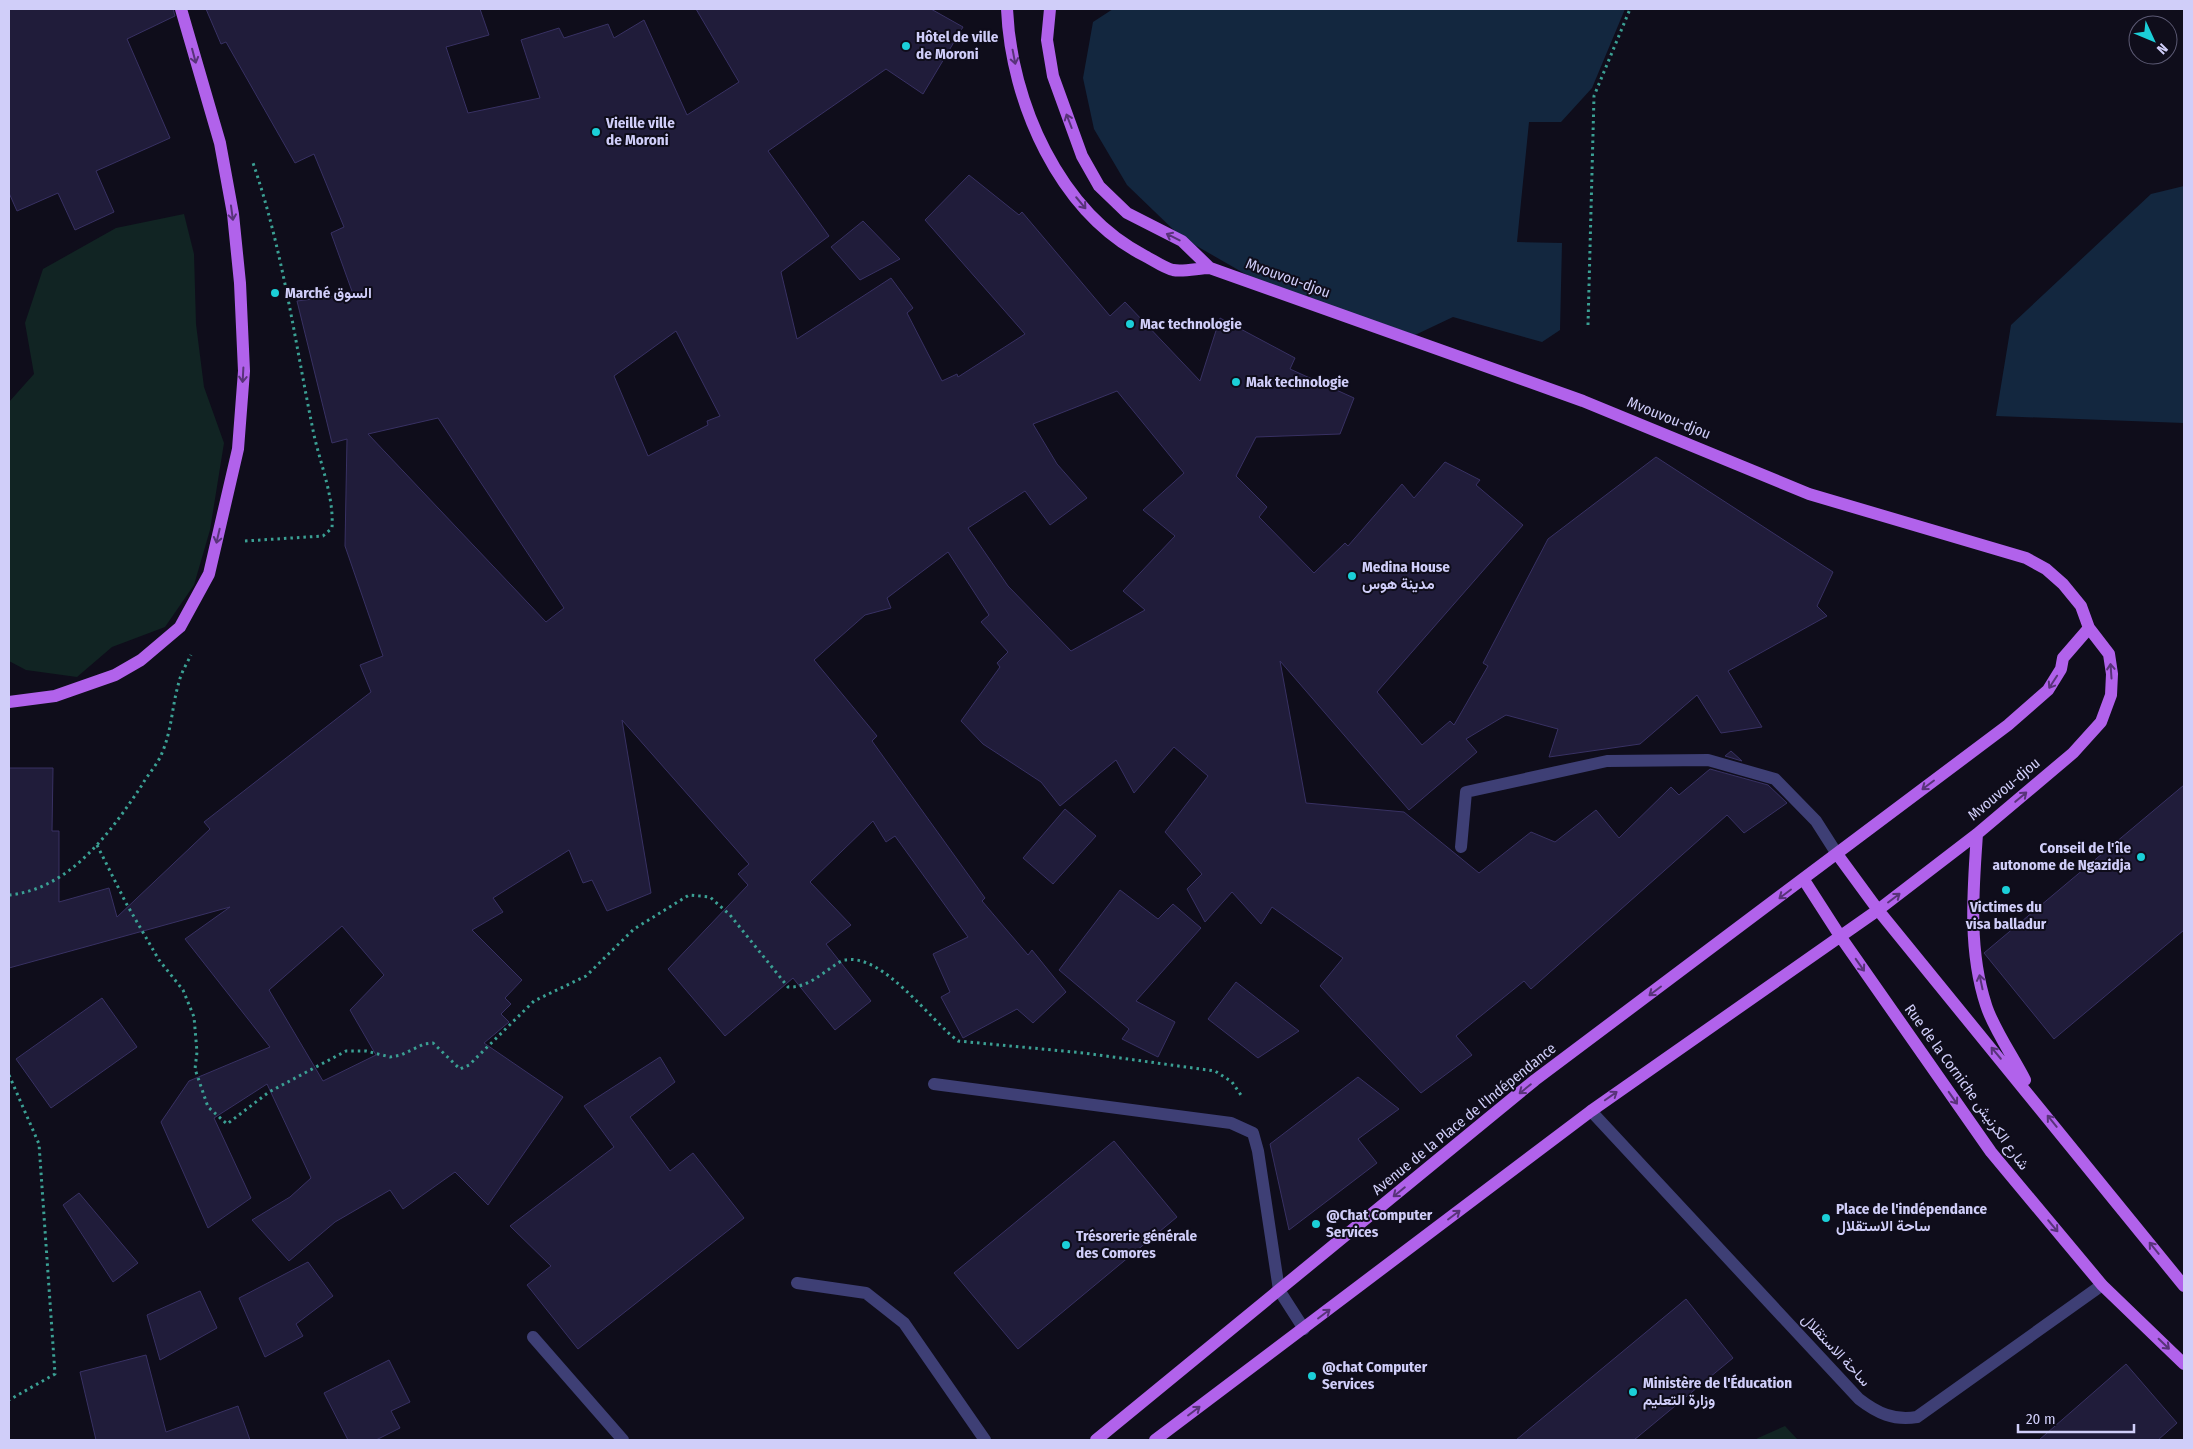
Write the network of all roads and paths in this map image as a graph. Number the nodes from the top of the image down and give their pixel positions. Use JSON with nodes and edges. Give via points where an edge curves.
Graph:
{"nodes":[{"id":1,"x":181,"y":9,"type":"edge"},
{"id":2,"x":1007,"y":9,"type":"edge"},
{"id":3,"x":1050,"y":9,"type":"edge"},
{"id":4,"x":1630,"y":9,"type":"edge"},
{"id":5,"x":251,"y":155,"type":"dead end"},
{"id":6,"x":1210,"y":268,"type":"junction"},
{"id":7,"x":1588,"y":325,"type":"dead end"},
{"id":8,"x":217,"y":542,"type":"junction"},
{"id":9,"x":2089,"y":628,"type":"junction"},
{"id":10,"x":192,"y":652,"type":"dead end"},
{"id":11,"x":9,"y":702,"type":"edge"},
{"id":12,"x":1977,"y":834,"type":"junction"},
{"id":13,"x":98,"y":845,"type":"junction"},
{"id":14,"x":1461,"y":847,"type":"dead end"},
{"id":15,"x":1837,"y":854,"type":"junction"},
{"id":16,"x":1804,"y":880,"type":"junction"},
{"id":17,"x":9,"y":895,"type":"edge"},
{"id":18,"x":1878,"y":910,"type":"junction"},
{"id":19,"x":1840,"y":936,"type":"junction"},
{"id":20,"x":9,"y":1075,"type":"edge"},
{"id":21,"x":934,"y":1084,"type":"dead end"},
{"id":22,"x":2038,"y":1104,"type":"junction"},
{"id":23,"x":1591,"y":1111,"type":"junction"},
{"id":24,"x":1253,"y":1133,"type":"junction"},
{"id":25,"x":797,"y":1283,"type":"dead end"},
{"id":26,"x":2102,"y":1285,"type":"junction"},
{"id":27,"x":2184,"y":1286,"type":"edge"},
{"id":28,"x":1279,"y":1290,"type":"junction"},
{"id":29,"x":1304,"y":1329,"type":"junction"},
{"id":30,"x":534,"y":1337,"type":"dead end"},
{"id":31,"x":2184,"y":1364,"type":"edge"},
{"id":32,"x":9,"y":1400,"type":"edge"},
{"id":33,"x":623,"y":1440,"type":"edge"},
{"id":34,"x":985,"y":1440,"type":"edge"},
{"id":35,"x":1096,"y":1440,"type":"edge"},
{"id":36,"x":1155,"y":1440,"type":"edge"}],
"edges":[{"from":1,"to":8,"type":"main road","one_way":true,"via":[[220,143],[233,214],[240,283],[244,371],[238,449]]},
{"from":2,"to":6,"type":"main road","name":"Mvouvou-djou","one_way":true,"via":[[1007,26],[1018,80],[1032,124],[1073,194],[1096,222],[1132,249],[1172,270]]},
{"from":6,"to":3,"type":"main road","name":"Mvouvou-djou","one_way":true,"via":[[1182,242],[1127,213],[1099,186],[1082,156],[1053,76],[1046,40]]},
{"from":4,"to":7,"type":"path","via":[[1594,96]]},
{"from":5,"to":8,"type":"path","via":[[268,210],[333,511],[332,528],[323,536]]},
{"from":6,"to":9,"type":"main road","name":"Mvouvou-djou","via":[[1583,401],[1809,494],[2026,558],[2046,568],[2063,584],[2080,606]]},
{"from":8,"to":11,"type":"main road","via":[[209,574],[180,627],[141,660],[115,675],[54,696]]},
{"from":12,"to":9,"type":"main road","name":"Mvouvou-djou","one_way":true,"via":[[2073,753],[2102,722],[2111,696],[2112,674],[2109,654]]},
{"from":9,"to":15,"type":"main road","one_way":true,"via":[[2063,658],[2061,669],[2048,690],[2008,725]]},
{"from":10,"to":13,"type":"path","via":[[179,682],[162,754]]},
{"from":18,"to":12,"type":"main road","name":"Mvouvou-djou","one_way":true},
{"from":22,"to":12,"type":"main road","one_way":true,"via":[[1986,1006],[1977,963],[1972,900]]},
{"from":13,"to":17,"type":"path","via":[[47,884]]},
{"from":13,"to":24,"type":"path","via":[[126,903],[155,952],[183,990],[194,1017],[197,1052],[194,1069],[208,1106],[228,1124],[269,1092],[346,1051],[401,1056],[433,1043],[460,1069],[470,1065],[534,1001],[586,976],[634,929],[689,895],[710,897],[730,915],[788,987],[800,987],[844,959],[862,961],[900,983],[958,1041],[1084,1053],[1216,1071],[1232,1082],[1243,1097]]},
{"from":14,"to":15,"type":"street","via":[[1466,792],[1607,762],[1708,760],[1775,779],[1816,821]]},
{"from":15,"to":16,"type":"main road","name":"Avenue de la Place de l'Indépendance"},
{"from":15,"to":18,"type":"main road"},
{"from":16,"to":19,"type":"main road","name":"Rue de la Corniche شارع الكرنيش"},
{"from":16,"to":28,"type":"main road","name":"Avenue de la Place de l'Indépendance","one_way":true,"via":[[1535,1080]]},
{"from":18,"to":19,"type":"main road","name":"Mvouvou-djou"},
{"from":22,"to":18,"type":"main road","one_way":true},
{"from":23,"to":19,"type":"main road","one_way":true},
{"from":19,"to":26,"type":"main road","name":"Rue de la Corniche شارع الكرنيش","one_way":true,"via":[[1991,1152]]},
{"from":20,"to":32,"type":"path","via":[[39,1144],[55,1374]]},
{"from":21,"to":24,"type":"street","via":[[1231,1123]]},
{"from":27,"to":22,"type":"main road","one_way":true},
{"from":23,"to":26,"type":"street","name":"ساحة الاستقلال","via":[[1859,1400],[1890,1416],[1902,1420],[1917,1417]]},
{"from":29,"to":23,"type":"main road","one_way":true},
{"from":24,"to":28,"type":"street"},
{"from":25,"to":34,"type":"street","via":[[866,1293],[904,1323]]},
{"from":26,"to":31,"type":"main road","name":"Rue de la Corniche شارع الكرنيش","one_way":true},
{"from":28,"to":29,"type":"street"},
{"from":28,"to":35,"type":"main road","name":"Avenue de la Place de l'Indépendance"},
{"from":36,"to":29,"type":"main road","one_way":true},
{"from":30,"to":33,"type":"street"}]}
